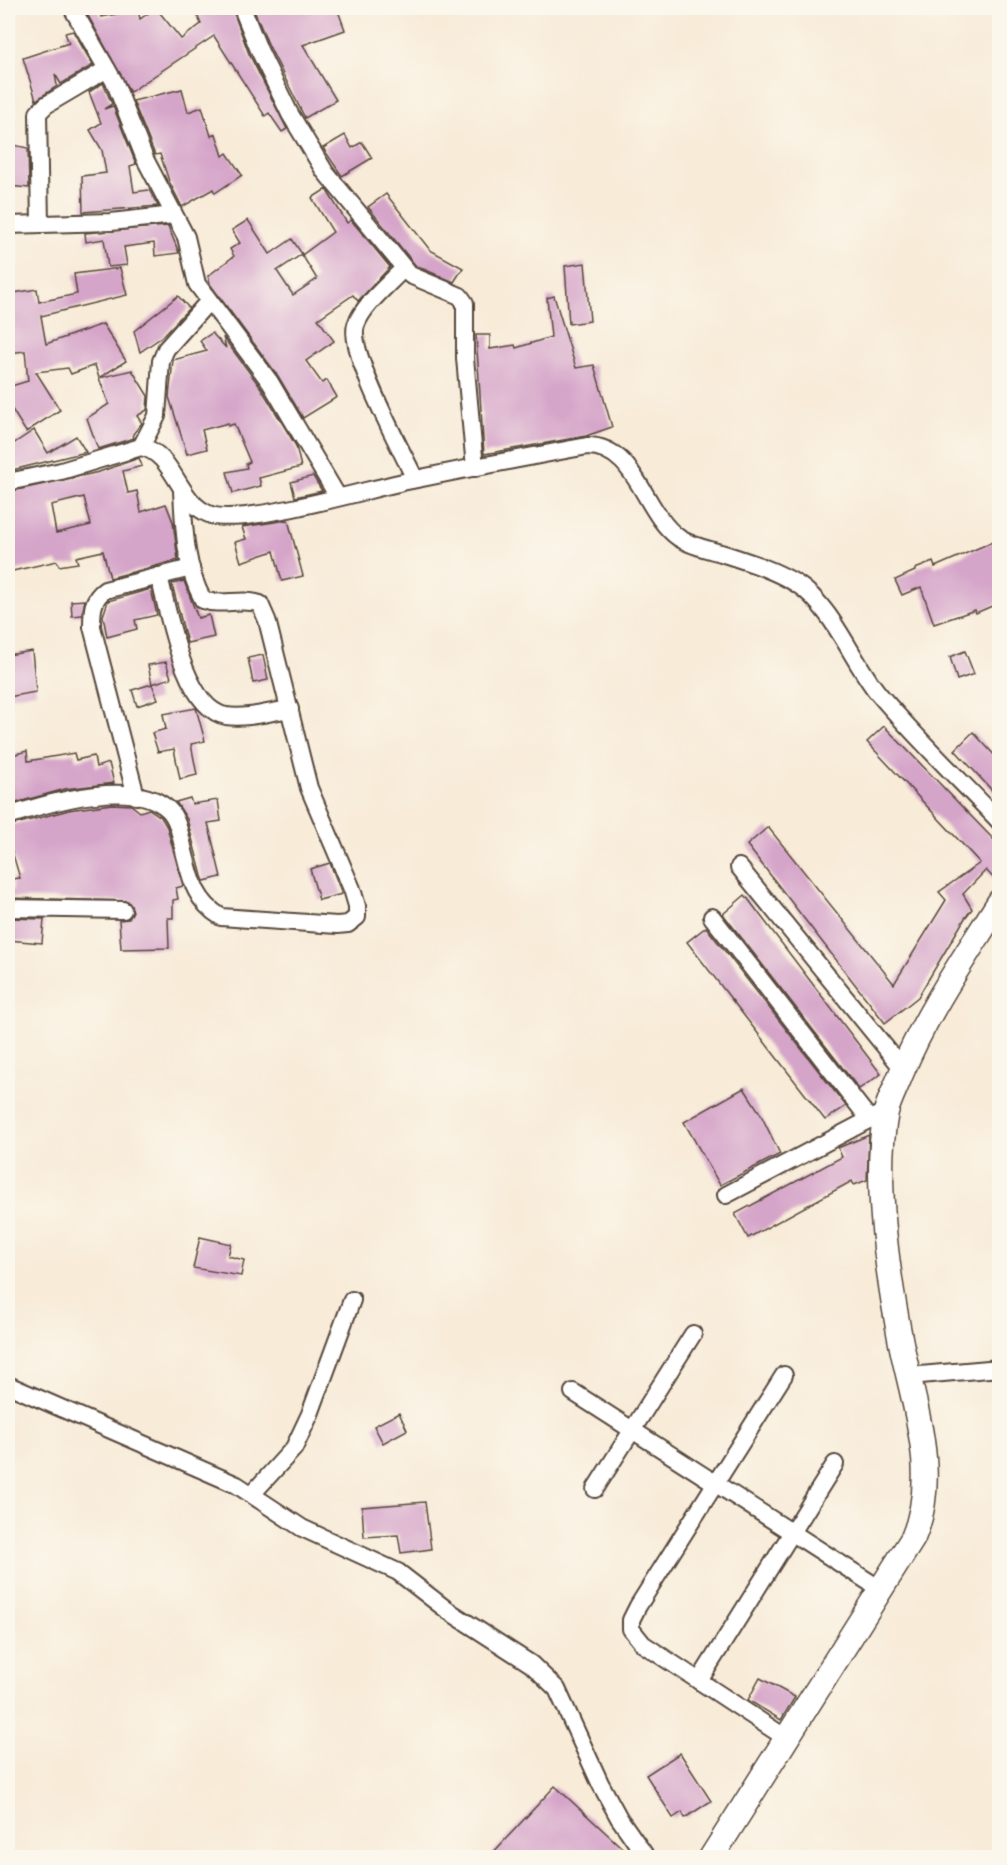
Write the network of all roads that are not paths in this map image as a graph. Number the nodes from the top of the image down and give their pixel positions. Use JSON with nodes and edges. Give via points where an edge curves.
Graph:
{"nodes":[{"id":1,"x":72,"y":8,"type":"edge"},
{"id":2,"x":242,"y":8,"type":"edge"},
{"id":3,"x":108,"y":69,"type":"junction"},
{"id":4,"x":174,"y":215,"type":"junction"},
{"id":5,"x":40,"y":224,"type":"junction"},
{"id":6,"x":8,"y":225,"type":"edge"},
{"id":7,"x":403,"y":269,"type":"junction"},
{"id":8,"x":208,"y":302,"type":"junction"},
{"id":9,"x":141,"y":447,"type":"junction"},
{"id":10,"x":475,"y":468,"type":"junction"},
{"id":11,"x":415,"y":479,"type":"junction"},
{"id":12,"x":8,"y":482,"type":"edge"},
{"id":13,"x":182,"y":492,"type":"junction"},
{"id":14,"x":338,"y":497,"type":"junction"},
{"id":15,"x":191,"y":568,"type":"junction"},
{"id":16,"x":159,"y":576,"type":"junction"},
{"id":17,"x":290,"y":709,"type":"junction"},
{"id":18,"x":136,"y":796,"type":"junction"},
{"id":19,"x":8,"y":816,"type":"edge"},
{"id":20,"x":999,"y":822,"type":"edge"},
{"id":21,"x":739,"y":867,"type":"dead end"},
{"id":22,"x":999,"y":901,"type":"edge"},
{"id":23,"x":8,"y":908,"type":"edge"},
{"id":24,"x":123,"y":910,"type":"dead end"},
{"id":25,"x":712,"y":917,"type":"dead end"},
{"id":26,"x":903,"y":1069,"type":"junction"},
{"id":27,"x":879,"y":1115,"type":"junction"},
{"id":28,"x":726,"y":1195,"type":"dead end"},
{"id":29,"x":352,"y":1300,"type":"dead end"},
{"id":30,"x":693,"y":1334,"type":"dead end"},
{"id":31,"x":999,"y":1368,"type":"edge"},
{"id":32,"x":784,"y":1375,"type":"dead end"},
{"id":33,"x":909,"y":1376,"type":"junction"},
{"id":34,"x":8,"y":1385,"type":"edge"},
{"id":35,"x":573,"y":1392,"type":"dead end"},
{"id":36,"x":632,"y":1430,"type":"junction"},
{"id":37,"x":835,"y":1464,"type":"dead end"},
{"id":38,"x":715,"y":1484,"type":"junction"},
{"id":39,"x":595,"y":1489,"type":"dead end"},
{"id":40,"x":252,"y":1494,"type":"junction"},
{"id":41,"x":792,"y":1533,"type":"junction"},
{"id":42,"x":880,"y":1589,"type":"junction"},
{"id":43,"x":699,"y":1681,"type":"junction"},
{"id":44,"x":786,"y":1738,"type":"junction"},
{"id":45,"x":647,"y":1857,"type":"edge"},
{"id":46,"x":711,"y":1857,"type":"edge"}],
"edges":[{"from":1,"to":3,"type":"street"},
{"from":2,"to":7,"type":"street","via":[[309,149]]},
{"from":3,"to":4,"type":"street","via":[[145,159]]},
{"from":3,"to":5,"type":"street","via":[[38,112]]},
{"from":4,"to":5,"type":"street"},
{"from":4,"to":8,"type":"street","via":[[186,237],[197,284]]},
{"from":5,"to":6,"type":"street"},
{"from":7,"to":10,"type":"street","via":[[417,280],[460,296],[465,303],[465,358]]},
{"from":7,"to":11,"type":"street","via":[[363,314],[354,338]]},
{"from":8,"to":9,"type":"street","via":[[166,349],[161,362],[157,416]]},
{"from":8,"to":14,"type":"street","via":[[270,382]]},
{"from":9,"to":12,"type":"street"},
{"from":9,"to":13,"type":"street","via":[[161,457]]},
{"from":10,"to":11,"type":"street"},
{"from":10,"to":20,"type":"street","via":[[587,446],[611,450],[679,538],[797,584],[817,602],[878,692]]},
{"from":11,"to":14,"type":"street"},
{"from":13,"to":14,"type":"street","via":[[195,506],[229,517]]},
{"from":13,"to":15,"type":"street"},
{"from":15,"to":16,"type":"street"},
{"from":15,"to":17,"type":"street","via":[[203,600],[213,604],[260,604]]},
{"from":16,"to":17,"type":"street","via":[[187,674],[210,708],[223,716],[242,717]]},
{"from":16,"to":18,"type":"street","via":[[105,590],[97,596],[93,608],[92,627]]},
{"from":17,"to":18,"type":"street","via":[[309,788],[357,906],[357,917],[348,924],[221,916],[207,908],[190,877],[175,819],[168,809]]},
{"from":18,"to":19,"type":"street","via":[[80,796]]},
{"from":21,"to":26,"type":"street"},
{"from":22,"to":26,"type":"street","via":[[919,1033]]},
{"from":23,"to":24,"type":"street"},
{"from":25,"to":27,"type":"street"},
{"from":26,"to":27,"type":"street"},
{"from":27,"to":28,"type":"street"},
{"from":27,"to":33,"type":"street","via":[[885,1230]]},
{"from":29,"to":40,"type":"street","via":[[294,1448]]},
{"from":30,"to":36,"type":"street"},
{"from":31,"to":33,"type":"street"},
{"from":32,"to":38,"type":"street"},
{"from":33,"to":42,"type":"street","via":[[923,1442],[925,1497],[913,1538]]},
{"from":34,"to":40,"type":"street"},
{"from":35,"to":36,"type":"street"},
{"from":36,"to":38,"type":"street"},
{"from":36,"to":39,"type":"street"},
{"from":37,"to":41,"type":"street"},
{"from":38,"to":41,"type":"street"},
{"from":38,"to":43,"type":"street","via":[[631,1620],[631,1629],[643,1644]]},
{"from":40,"to":45,"type":"street","via":[[302,1528],[398,1572],[548,1678],[567,1707],[619,1818]]},
{"from":41,"to":42,"type":"street"},
{"from":41,"to":43,"type":"street"},
{"from":42,"to":44,"type":"street"},
{"from":43,"to":44,"type":"street"},
{"from":44,"to":46,"type":"street"}]}
